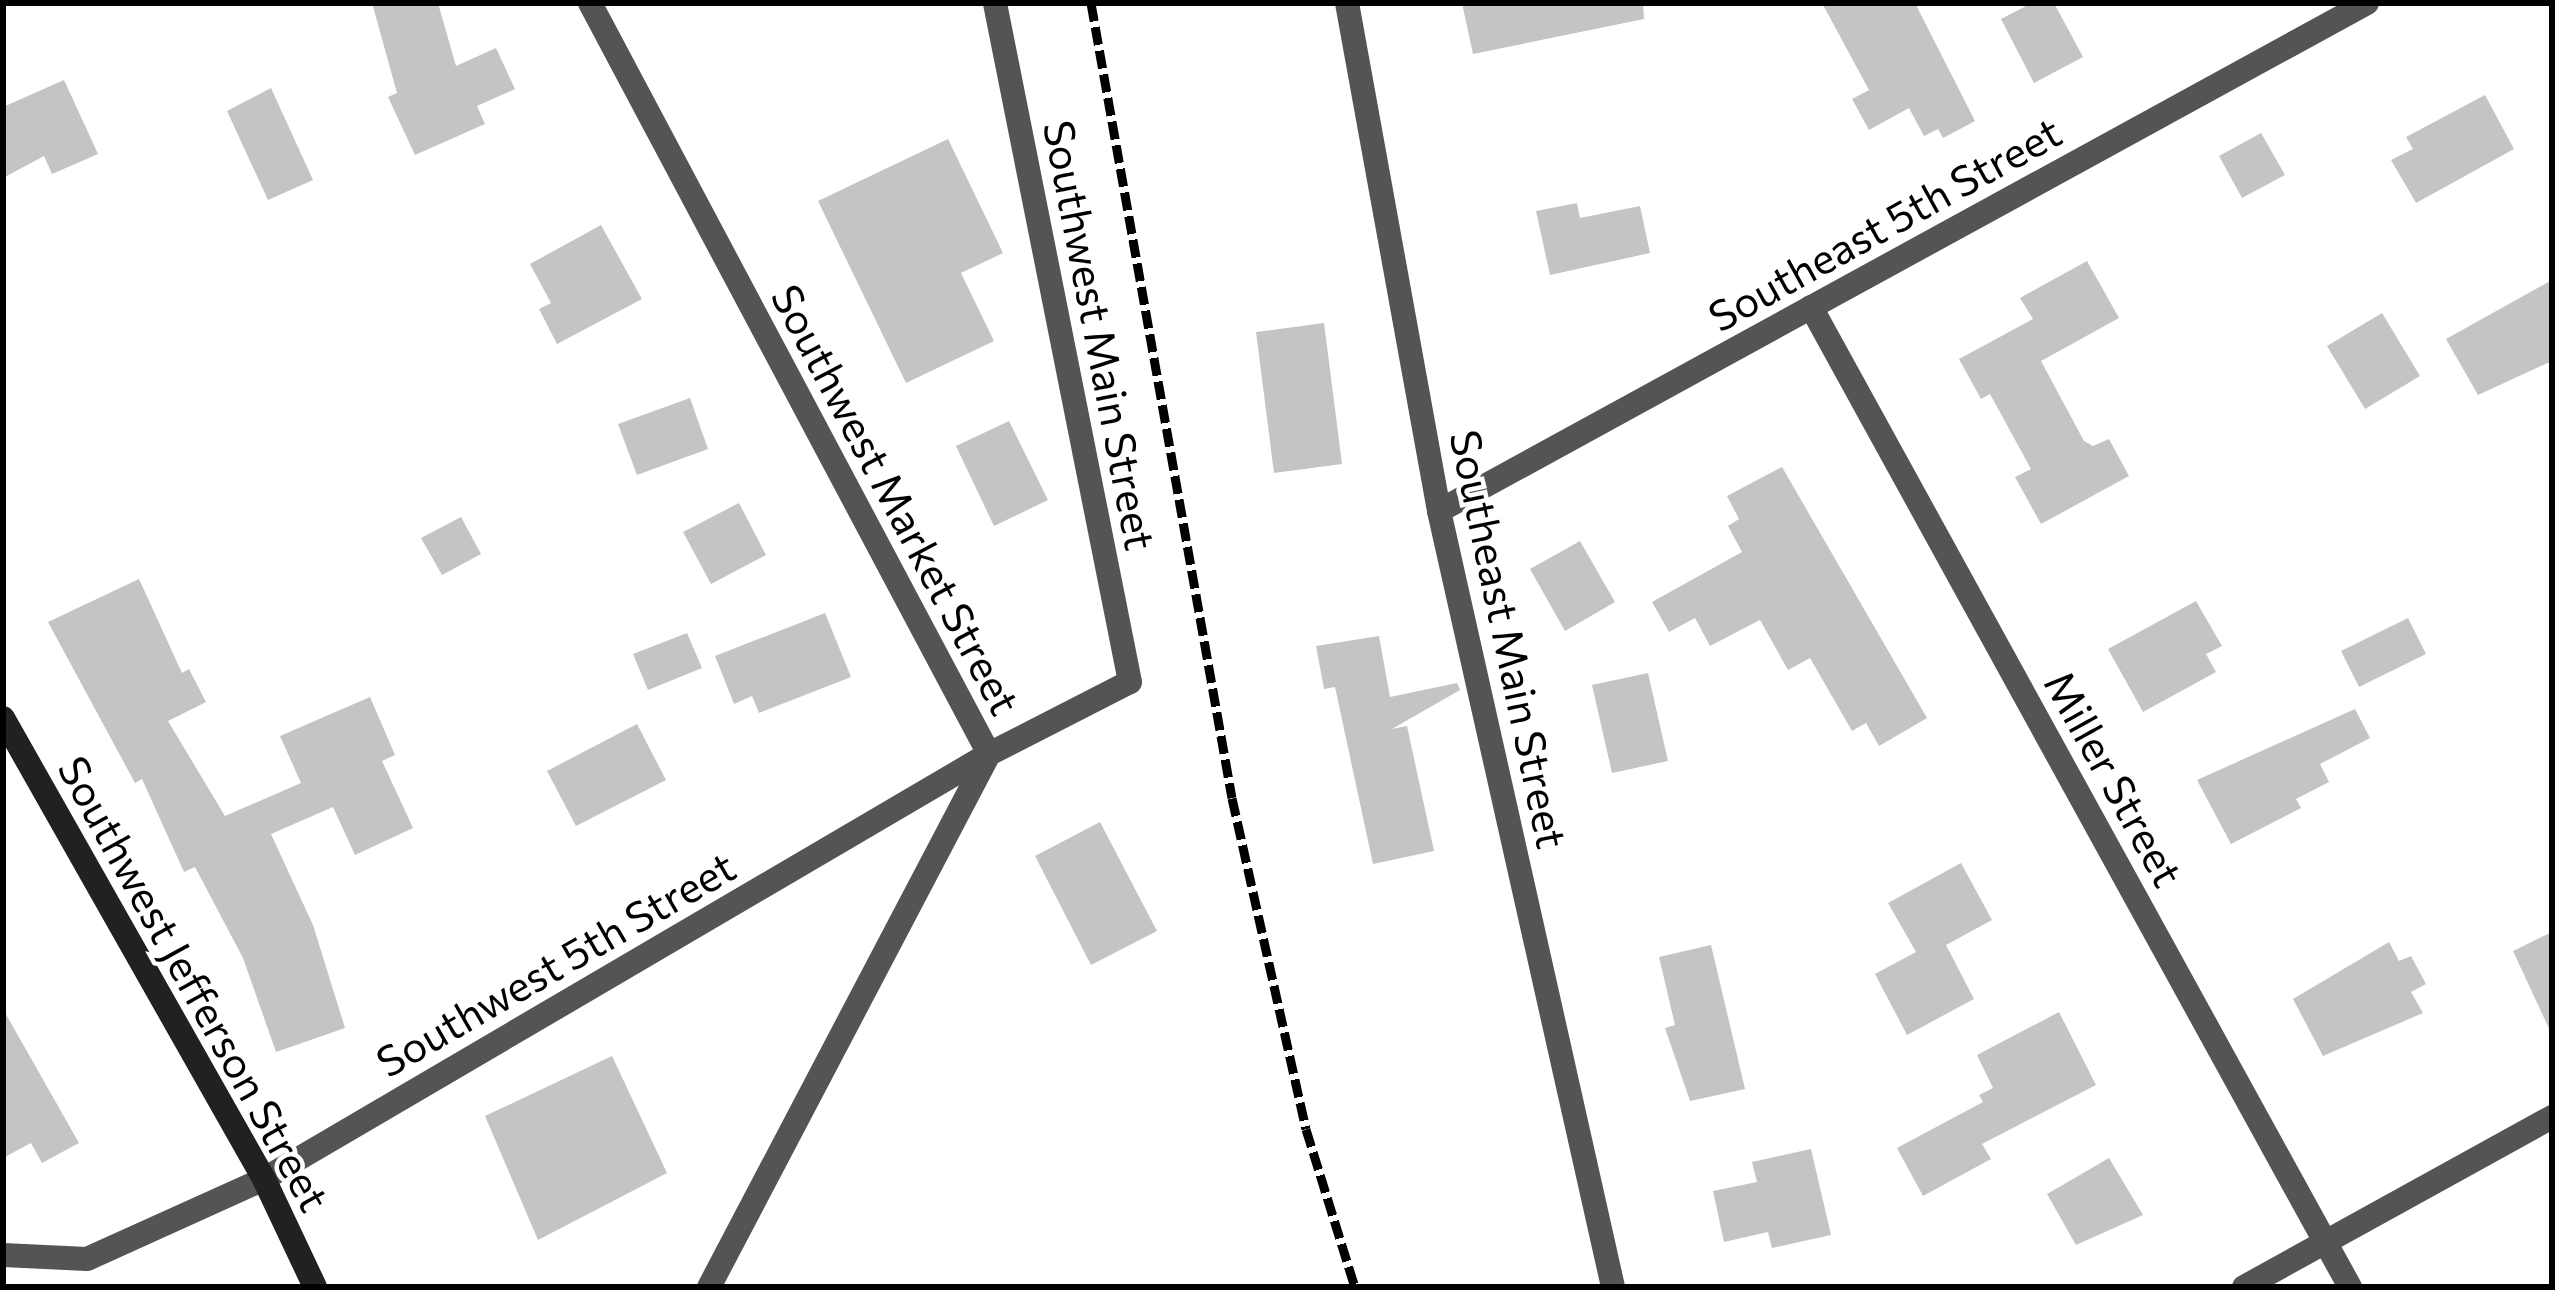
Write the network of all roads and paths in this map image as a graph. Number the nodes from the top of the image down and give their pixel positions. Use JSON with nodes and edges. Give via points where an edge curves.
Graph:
{"nodes":[{"id":1,"x":590,"y":3,"type":"edge"},
{"id":2,"x":995,"y":3,"type":"edge"},
{"id":3,"x":1347,"y":3,"type":"edge"},
{"id":4,"x":2367,"y":3,"type":"edge"},
{"id":5,"x":1811,"y":307,"type":"junction"},
{"id":6,"x":1439,"y":511,"type":"junction"},
{"id":7,"x":1130,"y":682,"type":"joint"},
{"id":8,"x":3,"y":718,"type":"edge"},
{"id":9,"x":989,"y":754,"type":"junction"},
{"id":10,"x":2552,"y":1118,"type":"edge"},
{"id":11,"x":264,"y":1178,"type":"junction"},
{"id":12,"x":2326,"y":1243,"type":"junction"},
{"id":13,"x":3,"y":1255,"type":"edge"},
{"id":14,"x":315,"y":1287,"type":"edge"},
{"id":15,"x":709,"y":1287,"type":"edge"},
{"id":16,"x":1613,"y":1287,"type":"edge"},
{"id":17,"x":2244,"y":1287,"type":"edge"},
{"id":18,"x":2350,"y":1287,"type":"edge"}],
"edges":[{"from":1,"to":9,"type":"street","name":"Southwest Market Street"},
{"from":2,"to":7,"type":"street","name":"Southwest Main Street"},
{"from":3,"to":6,"type":"street","name":"Southeast Main Street"},
{"from":4,"to":5,"type":"street","name":"Southeast 5th Street"},
{"from":5,"to":6,"type":"street","name":"Southeast 5th Street"},
{"from":5,"to":12,"type":"street","name":"Miller Street"},
{"from":6,"to":16,"type":"street","name":"Southeast Main Street"},
{"from":7,"to":9,"type":"street","name":"Southwest 5th Street"},
{"from":8,"to":11,"type":"main road","name":"Southwest Jefferson Street"},
{"from":9,"to":11,"type":"street","name":"Southwest 5th Street"},
{"from":9,"to":15,"type":"street","name":"Southwest Market Street"},
{"from":10,"to":12,"type":"street"},
{"from":11,"to":13,"type":"street","name":"Southwest 5th Street","via":[[87,1259]]},
{"from":11,"to":14,"type":"main road","name":"Southwest Jefferson Street"},
{"from":12,"to":17,"type":"street"},
{"from":12,"to":18,"type":"street","name":"Miller Street"}]}
